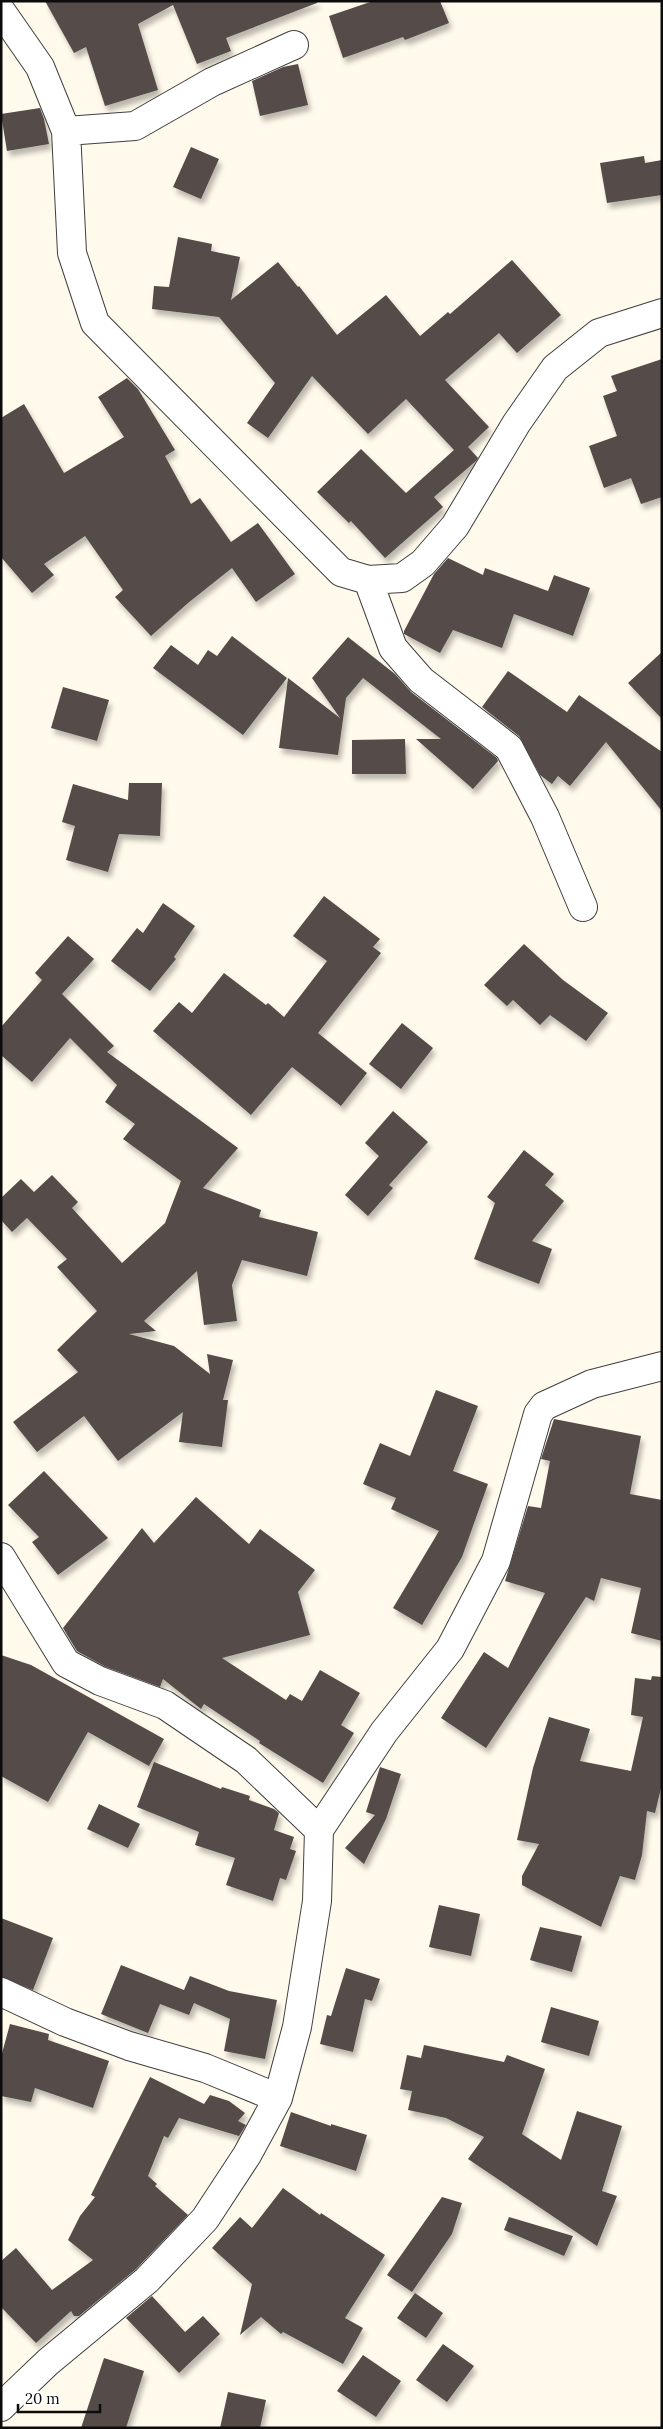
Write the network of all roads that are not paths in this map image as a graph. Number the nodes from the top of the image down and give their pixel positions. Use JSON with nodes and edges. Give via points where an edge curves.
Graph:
{"nodes":[{"id":1,"x":1,"y":11,"type":"edge"},
{"id":2,"x":294,"y":45,"type":"dead end"},
{"id":3,"x":66,"y":131,"type":"junction"},
{"id":4,"x":662,"y":313,"type":"edge"},
{"id":5,"x":368,"y":580,"type":"junction"},
{"id":6,"x":583,"y":907,"type":"dead end"},
{"id":7,"x":662,"y":1366,"type":"edge"},
{"id":8,"x":1,"y":1557,"type":"edge"},
{"id":9,"x":319,"y":1830,"type":"junction"},
{"id":10,"x":1,"y":1992,"type":"edge"},
{"id":11,"x":278,"y":2098,"type":"junction"},
{"id":12,"x":1,"y":2407,"type":"edge"}],
"edges":[{"from":1,"to":3,"type":"street","via":[[40,67]]},
{"from":2,"to":3,"type":"street","via":[[212,82],[135,126]]},
{"from":3,"to":5,"type":"street","via":[[72,253],[96,323],[341,572]]},
{"from":4,"to":5,"type":"street","via":[[599,333],[555,368],[516,424],[455,526],[423,563],[402,578]]},
{"from":5,"to":6,"type":"street","via":[[393,648],[421,680],[509,748],[545,817]]},
{"from":7,"to":9,"type":"street","via":[[592,1384],[544,1406],[538,1414],[496,1561],[450,1649],[384,1732]]},
{"from":8,"to":9,"type":"street","via":[[66,1663],[100,1681],[165,1705],[246,1760]]},
{"from":9,"to":11,"type":"street","via":[[317,1901],[297,2027]]},
{"from":10,"to":11,"type":"street","via":[[65,2022],[129,2046],[205,2068]]},
{"from":11,"to":12,"type":"street","via":[[247,2155],[204,2219],[147,2280],[48,2362]]}]}
